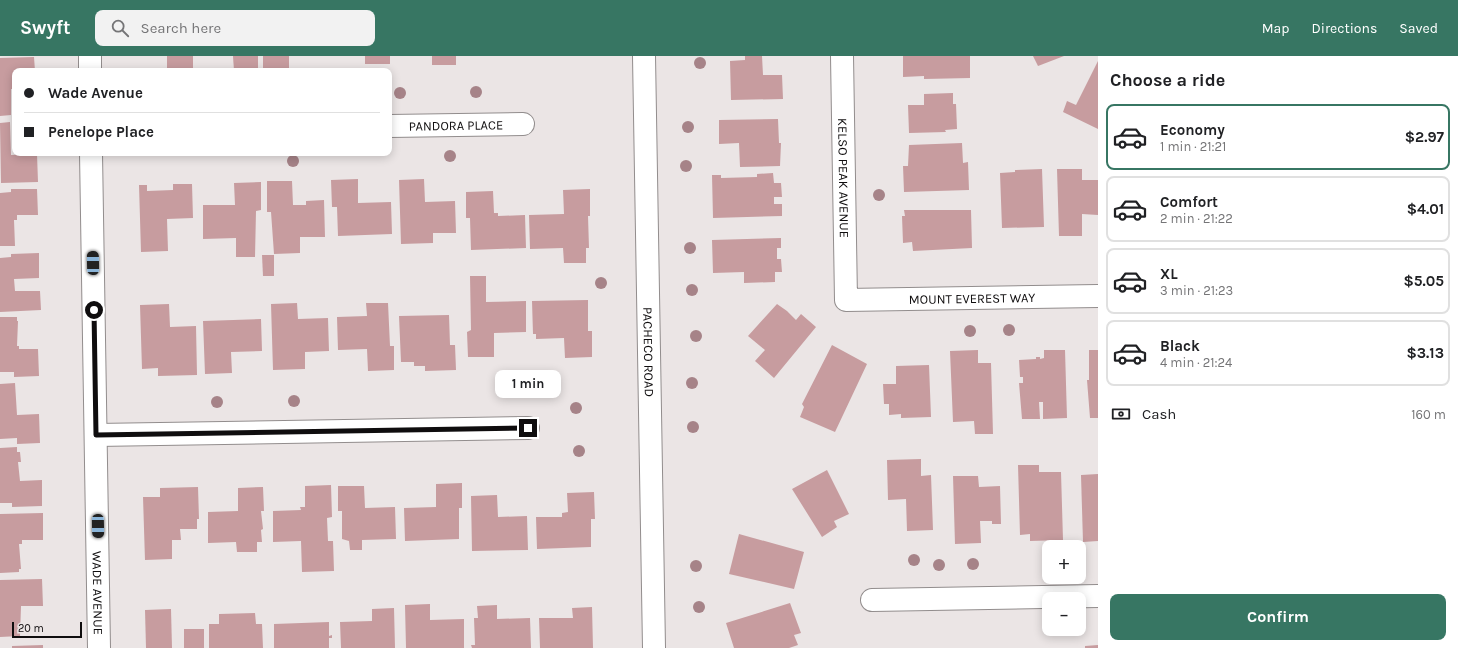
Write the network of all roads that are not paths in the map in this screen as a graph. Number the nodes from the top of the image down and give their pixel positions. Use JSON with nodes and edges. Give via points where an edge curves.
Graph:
{"nodes":[{"id":1,"x":90,"y":56,"type":"edge"},
{"id":2,"x":644,"y":56,"type":"edge"},
{"id":3,"x":842,"y":56,"type":"edge"},
{"id":4,"x":90,"y":68,"type":"edge"},
{"id":5,"x":523,"y":124,"type":"dead end"},
{"id":6,"x":392,"y":126,"type":"edge"},
{"id":7,"x":91,"y":156,"type":"edge"},
{"id":8,"x":1098,"y":296,"type":"edge"},
{"id":9,"x":846,"y":300,"type":"joint"},
{"id":10,"x":528,"y":428,"type":"dead end"},
{"id":11,"x":96,"y":435,"type":"junction"},
{"id":12,"x":1098,"y":596,"type":"edge"},
{"id":13,"x":872,"y":600,"type":"dead end"},
{"id":14,"x":99,"y":648,"type":"edge"},
{"id":15,"x":654,"y":648,"type":"edge"}],
"edges":[{"from":1,"to":4,"type":"street"},
{"from":2,"to":15,"type":"street","name":"PACHECO ROAD"},
{"from":3,"to":9,"type":"street","name":"KELSO PEAK AVENUE"},
{"from":5,"to":6,"type":"street","name":"PANDORA PLACE"},
{"from":7,"to":11,"type":"street","name":"WADE AVENUE"},
{"from":8,"to":9,"type":"street","name":"MOUNT EVEREST WAY"},
{"from":10,"to":11,"type":"street"},
{"from":11,"to":14,"type":"street","name":"WADE AVENUE"},
{"from":12,"to":13,"type":"street"}]}
